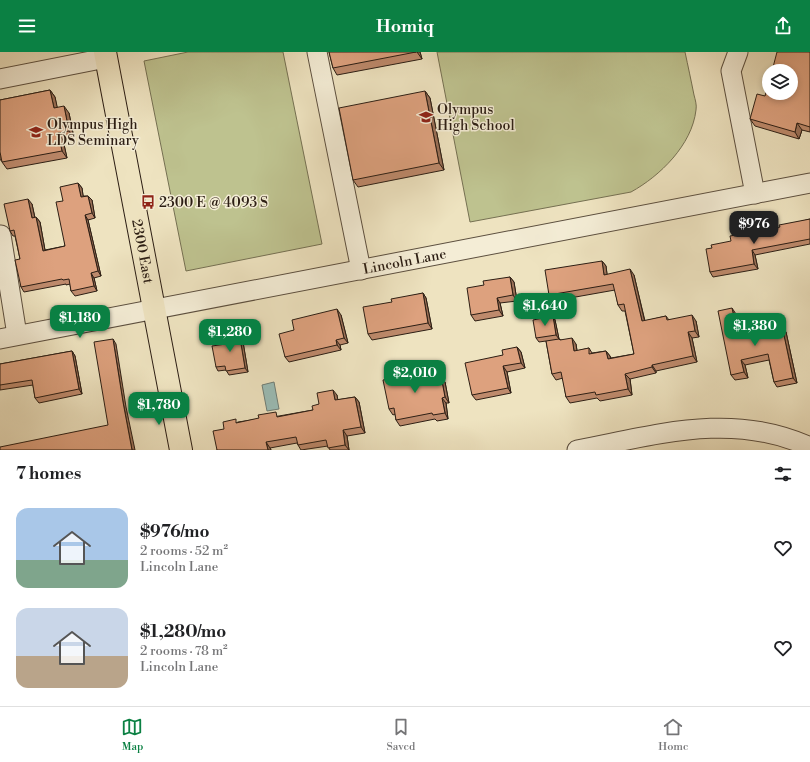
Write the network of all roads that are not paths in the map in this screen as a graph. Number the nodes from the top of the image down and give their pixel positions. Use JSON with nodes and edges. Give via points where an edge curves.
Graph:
{"nodes":[{"id":1,"x":318,"y":52,"type":"edge"},
{"id":2,"x":728,"y":52,"type":"edge"},
{"id":3,"x":738,"y":52,"type":"edge"},
{"id":4,"x":105,"y":55,"type":"edge"},
{"id":5,"x":731,"y":71,"type":"junction"},
{"id":6,"x":0,"y":79,"type":"edge"},
{"id":7,"x":810,"y":183,"type":"edge"},
{"id":8,"x":755,"y":194,"type":"junction"},
{"id":9,"x":1,"y":235,"type":"edge"},
{"id":10,"x":361,"y":270,"type":"junction"},
{"id":11,"x":154,"y":309,"type":"junction"},
{"id":12,"x":9,"y":337,"type":"edge"},
{"id":13,"x":810,"y":447,"type":"edge"},
{"id":14,"x":182,"y":450,"type":"edge"},
{"id":15,"x":576,"y":450,"type":"edge"}],
"edges":[{"from":1,"to":10,"type":"street"},
{"from":2,"to":5,"type":"street"},
{"from":3,"to":5,"type":"street"},
{"from":4,"to":6,"type":"street"},
{"from":4,"to":11,"type":"main road","name":"2300 East"},
{"from":5,"to":8,"type":"street"},
{"from":7,"to":8,"type":"street","name":"Lincoln Lane"},
{"from":8,"to":10,"type":"street","name":"Lincoln Lane"},
{"from":9,"to":12,"type":"street"},
{"from":10,"to":11,"type":"street","name":"Lincoln Lane"},
{"from":11,"to":12,"type":"street","name":"Lincoln Lane"},
{"from":11,"to":14,"type":"main road","name":"2300 East"},
{"from":13,"to":15,"type":"street","via":[[757,430],[718,427],[674,432]]}]}
